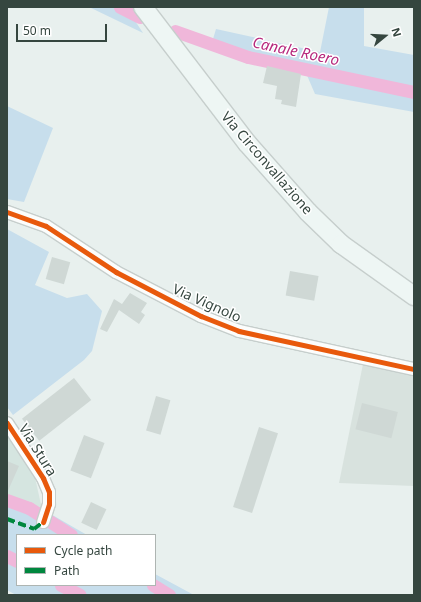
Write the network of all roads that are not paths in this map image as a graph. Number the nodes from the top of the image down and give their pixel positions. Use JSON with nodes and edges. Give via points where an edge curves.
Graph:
{"nodes":[{"id":1,"x":143,"y":7,"type":"edge"},
{"id":2,"x":7,"y":212,"type":"edge"},
{"id":3,"x":414,"y":296,"type":"edge"},
{"id":4,"x":414,"y":369,"type":"edge"},
{"id":5,"x":7,"y":423,"type":"edge"},
{"id":6,"x":45,"y":517,"type":"dead end"}],
"edges":[{"from":1,"to":3,"type":"main road","name":"Via Circonvallazione","via":[[247,143],[308,212],[341,244]]},
{"from":2,"to":4,"type":"street","name":"Via Vignolo","via":[[46,226],[116,272],[201,316],[232,329]]},
{"from":5,"to":6,"type":"street","name":"Via Stura","via":[[43,478],[49,492]]}]}
